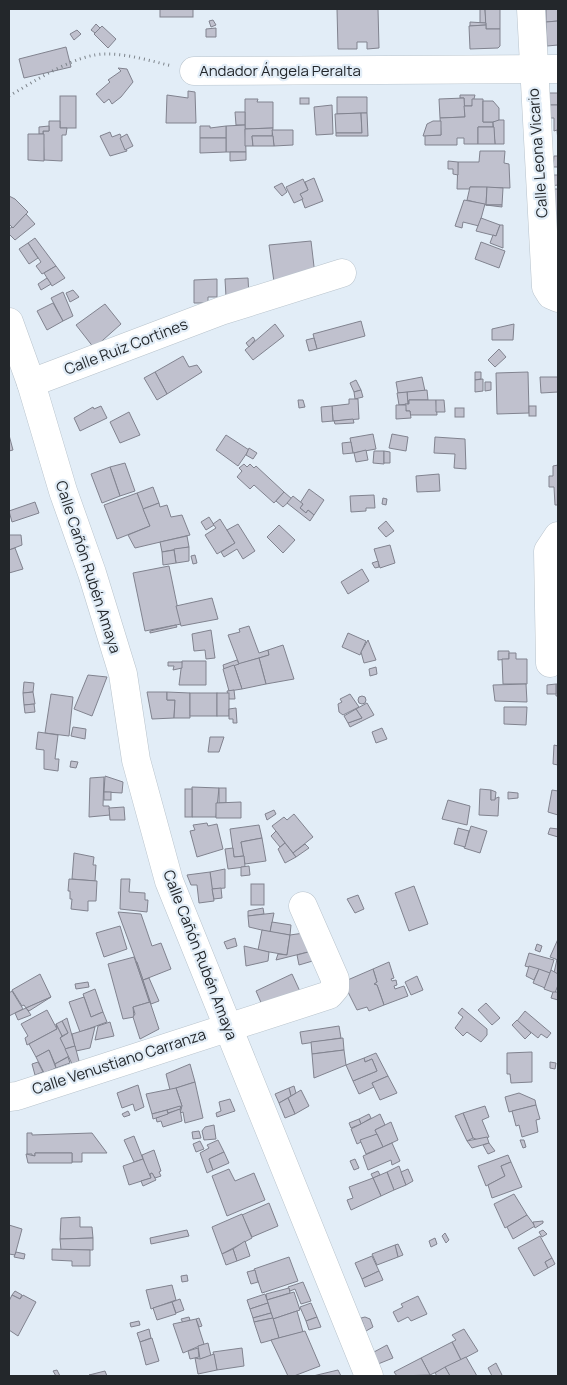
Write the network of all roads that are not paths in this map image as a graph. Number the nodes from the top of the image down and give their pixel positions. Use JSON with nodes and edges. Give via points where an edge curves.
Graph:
{"nodes":[{"id":1,"x":531,"y":9,"type":"edge"},
{"id":2,"x":546,"y":69,"type":"edge"},
{"id":3,"x":194,"y":71,"type":"road end"},
{"id":4,"x":342,"y":273,"type":"dead end"},
{"id":5,"x":554,"y":296,"type":"edge"},
{"id":6,"x":9,"y":322,"type":"edge"},
{"id":7,"x":31,"y":383,"type":"junction"},
{"id":8,"x":557,"y":537,"type":"edge"},
{"id":9,"x":550,"y":662,"type":"dead end"},
{"id":10,"x":302,"y":906,"type":"dead end"},
{"id":11,"x":228,"y":1026,"type":"junction"},
{"id":12,"x":9,"y":1097,"type":"edge"},
{"id":13,"x":369,"y":1376,"type":"edge"}],
"edges":[{"from":1,"to":2,"type":"street","name":"Calle Leona Vicario"},
{"from":2,"to":3,"type":"street","name":"Andador Ángela Peralta"},
{"from":2,"to":5,"type":"street","name":"Calle Leona Vicario","via":[[546,286]]},
{"from":4,"to":7,"type":"street","name":"Calle Ruiz Cortines","via":[[221,311]]},
{"from":6,"to":7,"type":"street","name":"Calle Cañón Rubén Amaya"},
{"from":7,"to":11,"type":"street","name":"Calle Cañón Rubén Amaya","via":[[123,674],[136,760],[169,881]]},
{"from":8,"to":9,"type":"street","via":[[548,551]]},
{"from":10,"to":11,"type":"street","name":"Calle Venustiano Carranza","via":[[335,979],[335,988],[329,995]]},
{"from":11,"to":12,"type":"street","name":"Calle Venustiano Carranza"},
{"from":11,"to":13,"type":"street","name":"Calle Cañón Rubén Amaya"}]}
